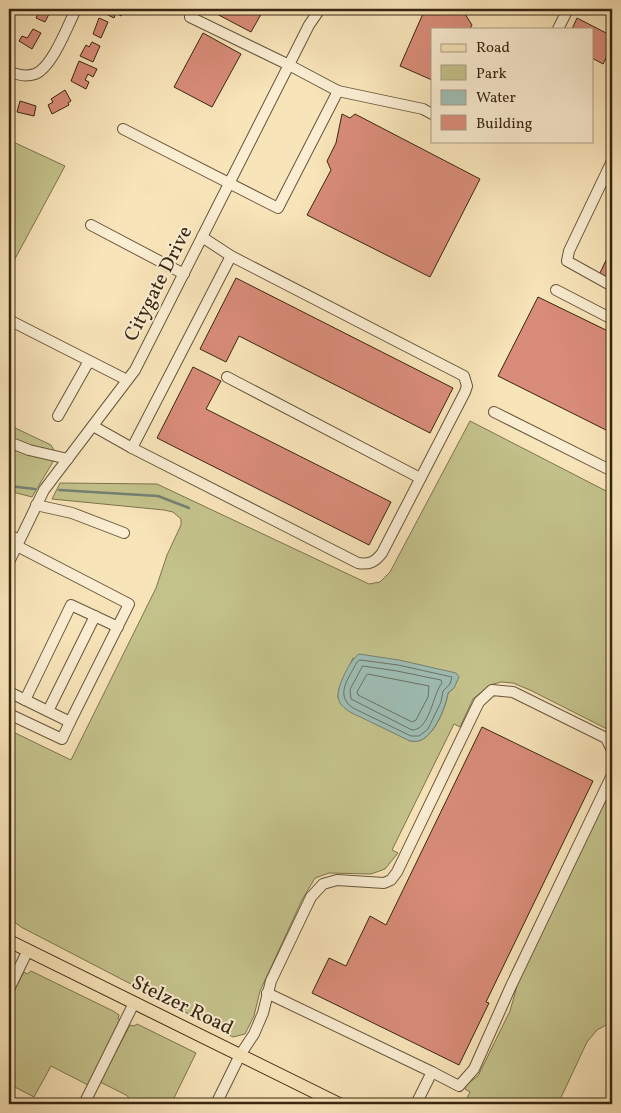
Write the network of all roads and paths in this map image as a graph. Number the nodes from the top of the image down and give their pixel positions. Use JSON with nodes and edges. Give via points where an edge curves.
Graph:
{"nodes":[{"id":1,"x":76,"y":9,"type":"edge"},
{"id":2,"x":320,"y":9,"type":"edge"},
{"id":3,"x":568,"y":9,"type":"edge"},
{"id":4,"x":190,"y":17,"type":"dead end"},
{"id":5,"x":558,"y":28,"type":"edge"},
{"id":6,"x":289,"y":65,"type":"junction"},
{"id":7,"x":9,"y":71,"type":"edge"},
{"id":8,"x":338,"y":91,"type":"junction"},
{"id":9,"x":431,"y":113,"type":"edge"},
{"id":10,"x":123,"y":129,"type":"dead end"},
{"id":11,"x":612,"y":161,"type":"edge"},
{"id":12,"x":230,"y":184,"type":"junction"},
{"id":13,"x":91,"y":225,"type":"dead end"},
{"id":14,"x":202,"y":237,"type":"junction"},
{"id":15,"x":231,"y":256,"type":"junction"},
{"id":16,"x":184,"y":274,"type":"junction"},
{"id":17,"x":612,"y":286,"type":"edge"},
{"id":18,"x":556,"y":290,"type":"dead end"},
{"id":19,"x":612,"y":319,"type":"edge"},
{"id":20,"x":11,"y":320,"type":"dead end"},
{"id":21,"x":89,"y":361,"type":"junction"},
{"id":22,"x":227,"y":376,"type":"dead end"},
{"id":23,"x":127,"y":380,"type":"junction"},
{"id":24,"x":494,"y":412,"type":"dead end"},
{"id":25,"x":58,"y":416,"type":"dead end"},
{"id":26,"x":93,"y":426,"type":"junction"},
{"id":27,"x":9,"y":442,"type":"edge"},
{"id":28,"x":132,"y":448,"type":"junction"},
{"id":29,"x":68,"y":459,"type":"junction"},
{"id":30,"x":612,"y":471,"type":"edge"},
{"id":31,"x":420,"y":478,"type":"junction"},
{"id":32,"x":36,"y":506,"type":"junction"},
{"id":33,"x":124,"y":533,"type":"dead end"},
{"id":34,"x":9,"y":535,"type":"edge"},
{"id":35,"x":18,"y":543,"type":"junction"},
{"id":36,"x":9,"y":562,"type":"edge"},
{"id":37,"x":95,"y":616,"type":"junction"},
{"id":38,"x":118,"y":626,"type":"junction"},
{"id":39,"x":9,"y":692,"type":"edge"},
{"id":40,"x":24,"y":700,"type":"junction"},
{"id":41,"x":48,"y":711,"type":"junction"},
{"id":42,"x":9,"y":714,"type":"edge"},
{"id":43,"x":70,"y":722,"type":"junction"},
{"id":44,"x":612,"y":750,"type":"edge"},
{"id":45,"x":612,"y":775,"type":"edge"},
{"id":46,"x":9,"y":941,"type":"edge"},
{"id":47,"x":28,"y":950,"type":"junction"},
{"id":48,"x":9,"y":989,"type":"edge"},
{"id":49,"x":267,"y":993,"type":"junction"},
{"id":50,"x":134,"y":1003,"type":"junction"},
{"id":51,"x":240,"y":1055,"type":"junction"},
{"id":52,"x":432,"y":1072,"type":"junction"},
{"id":53,"x":416,"y":1103,"type":"edge"},
{"id":54,"x":84,"y":1104,"type":"edge"},
{"id":55,"x":216,"y":1104,"type":"edge"},
{"id":56,"x":340,"y":1104,"type":"edge"}],
"edges":[{"from":1,"to":7,"type":"street","via":[[44,68],[35,74],[20,76]]},
{"from":2,"to":6,"type":"street","name":"Citygate Drive"},
{"from":3,"to":5,"type":"street"},
{"from":4,"to":6,"type":"street"},
{"from":6,"to":8,"type":"street"},
{"from":6,"to":12,"type":"street","name":"Citygate Drive"},
{"from":8,"to":9,"type":"street"},
{"from":8,"to":12,"type":"street","via":[[278,208]]},
{"from":10,"to":12,"type":"street"},
{"from":11,"to":17,"type":"street","via":[[567,261]]},
{"from":12,"to":14,"type":"street","name":"Citygate Drive"},
{"from":13,"to":16,"type":"street"},
{"from":14,"to":15,"type":"street"},
{"from":14,"to":16,"type":"street","name":"Citygate Drive"},
{"from":15,"to":28,"type":"street"},
{"from":15,"to":31,"type":"street","via":[[464,376],[465,392]]},
{"from":16,"to":23,"type":"street","name":"Citygate Drive"},
{"from":18,"to":19,"type":"street"},
{"from":20,"to":21,"type":"street"},
{"from":21,"to":23,"type":"street"},
{"from":21,"to":25,"type":"street"},
{"from":22,"to":31,"type":"street"},
{"from":23,"to":26,"type":"street","name":"Citygate Drive"},
{"from":24,"to":30,"type":"street"},
{"from":26,"to":28,"type":"street"},
{"from":26,"to":29,"type":"street","name":"Citygate Drive"},
{"from":27,"to":29,"type":"street"},
{"from":28,"to":31,"type":"street","via":[[365,564],[377,560],[382,553]]},
{"from":29,"to":32,"type":"street","name":"Citygate Drive"},
{"from":32,"to":33,"type":"street","via":[[72,513]]},
{"from":32,"to":35,"type":"street","name":"Citygate Drive"},
{"from":34,"to":35,"type":"street"},
{"from":35,"to":36,"type":"street","name":"Citygate Drive"},
{"from":35,"to":38,"type":"street","via":[[129,604]]},
{"from":37,"to":38,"type":"street"},
{"from":37,"to":40,"type":"street","via":[[71,605]]},
{"from":37,"to":41,"type":"street"},
{"from":38,"to":43,"type":"street"},
{"from":39,"to":40,"type":"street"},
{"from":40,"to":41,"type":"street"},
{"from":41,"to":43,"type":"street"},
{"from":42,"to":43,"type":"street","via":[[62,739]]},
{"from":44,"to":49,"type":"street","via":[[606,738],[538,704],[513,692],[492,690],[479,702],[397,872],[384,883],[337,880],[323,884],[311,897]]},
{"from":45,"to":52,"type":"street","via":[[474,1069],[459,1086]]},
{"from":46,"to":47,"type":"main road","name":"Stelzer Road"},
{"from":47,"to":48,"type":"street"},
{"from":47,"to":50,"type":"main road","name":"Stelzer Road"},
{"from":49,"to":51,"type":"street","via":[[254,1034]]},
{"from":49,"to":52,"type":"street"},
{"from":50,"to":51,"type":"main road","name":"Stelzer Road"},
{"from":50,"to":54,"type":"street"},
{"from":51,"to":55,"type":"street"},
{"from":51,"to":56,"type":"main road","name":"Stelzer Road"},
{"from":52,"to":53,"type":"street"}]}
